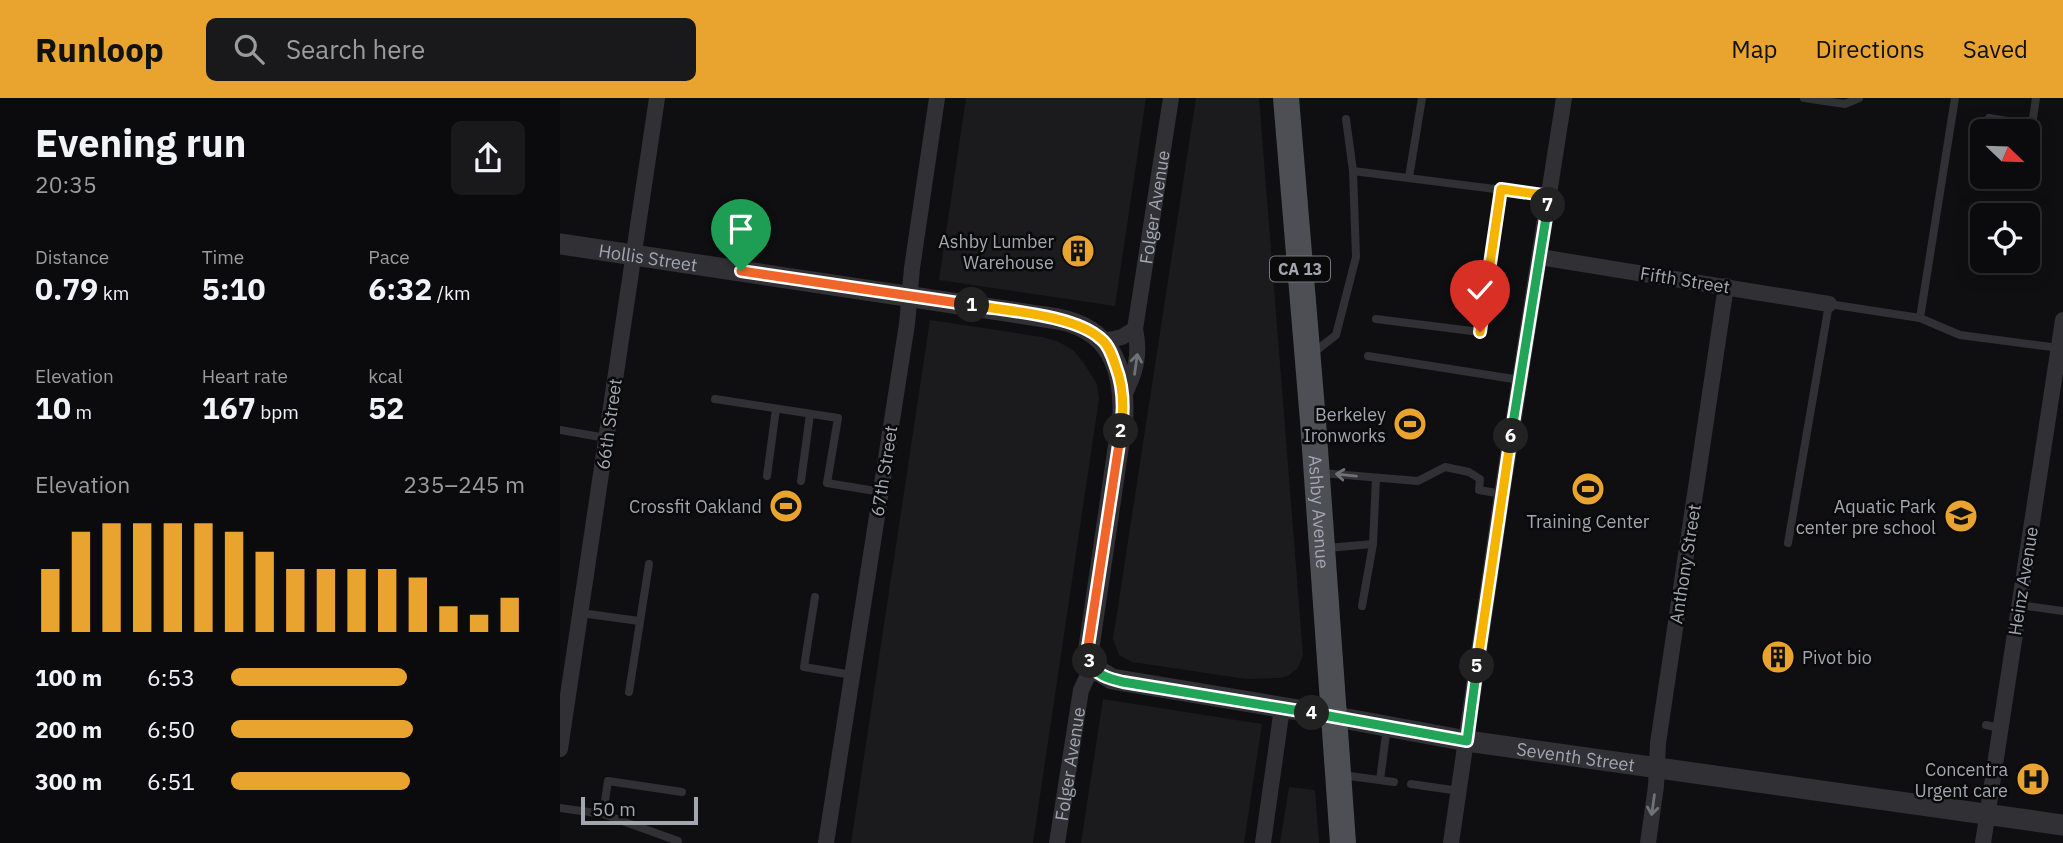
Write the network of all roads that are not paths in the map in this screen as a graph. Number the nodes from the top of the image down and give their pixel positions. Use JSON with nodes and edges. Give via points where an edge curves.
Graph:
{"nodes":[{"id":1,"x":657,"y":98,"type":"edge"},
{"id":2,"x":937,"y":98,"type":"edge"},
{"id":3,"x":1171,"y":98,"type":"edge"},
{"id":4,"x":1286,"y":98,"type":"edge"},
{"id":5,"x":1422,"y":98,"type":"edge"},
{"id":6,"x":1564,"y":98,"type":"edge"},
{"id":7,"x":1804,"y":98,"type":"edge"},
{"id":8,"x":1859,"y":98,"type":"edge"},
{"id":9,"x":1955,"y":98,"type":"edge"},
{"id":10,"x":2036,"y":98,"type":"edge"},
{"id":11,"x":1990,"y":118,"type":"dead end"},
{"id":12,"x":1346,"y":119,"type":"dead end"},
{"id":13,"x":1353,"y":171,"type":"junction"},
{"id":14,"x":1409,"y":177,"type":"junction"},
{"id":15,"x":1501,"y":189,"type":"junction"},
{"id":16,"x":1550,"y":196,"type":"junction"},
{"id":17,"x":560,"y":244,"type":"edge"},
{"id":18,"x":634,"y":255,"type":"junction"},
{"id":19,"x":1540,"y":257,"type":"junction"},
{"id":20,"x":1726,"y":286,"type":"junction"},
{"id":21,"x":910,"y":296,"type":"junction"},
{"id":22,"x":1829,"y":304,"type":"junction"},
{"id":23,"x":1920,"y":318,"type":"junction"},
{"id":24,"x":1376,"y":319,"type":"dead end"},
{"id":25,"x":2063,"y":320,"type":"edge"},
{"id":26,"x":1135,"y":329,"type":"junction"},
{"id":27,"x":1104,"y":341,"type":"junction"},
{"id":28,"x":2059,"y":348,"type":"junction"},
{"id":29,"x":1368,"y":356,"type":"dead end"},
{"id":30,"x":1308,"y":357,"type":"junction"},
{"id":31,"x":1520,"y":380,"type":"junction"},
{"id":32,"x":1123,"y":397,"type":"junction"},
{"id":33,"x":715,"y":399,"type":"dead end"},
{"id":34,"x":776,"y":408,"type":"junction"},
{"id":35,"x":810,"y":414,"type":"junction"},
{"id":36,"x":560,"y":430,"type":"edge"},
{"id":37,"x":606,"y":438,"type":"junction"},
{"id":38,"x":1315,"y":472,"type":"junction"},
{"id":39,"x":767,"y":476,"type":"dead end"},
{"id":40,"x":1376,"y":478,"type":"junction"},
{"id":41,"x":801,"y":481,"type":"dead end"},
{"id":42,"x":881,"y":492,"type":"junction"},
{"id":43,"x":1502,"y":494,"type":"junction"},
{"id":44,"x":1788,"y":543,"type":"dead end"},
{"id":45,"x":1373,"y":544,"type":"junction"},
{"id":46,"x":1322,"y":549,"type":"junction"},
{"id":47,"x":649,"y":564,"type":"dead end"},
{"id":48,"x":815,"y":597,"type":"dead end"},
{"id":49,"x":2019,"y":605,"type":"junction"},
{"id":50,"x":1362,"y":606,"type":"dead end"},
{"id":51,"x":2063,"y":611,"type":"edge"},
{"id":52,"x":581,"y":613,"type":"junction"},
{"id":53,"x":639,"y":621,"type":"junction"},
{"id":54,"x":1092,"y":667,"type":"junction"},
{"id":55,"x":852,"y":675,"type":"junction"},
{"id":56,"x":629,"y":692,"type":"dead end"},
{"id":57,"x":1282,"y":708,"type":"junction"},
{"id":58,"x":1335,"y":718,"type":"junction"},
{"id":59,"x":1387,"y":727,"type":"junction"},
{"id":60,"x":1467,"y":741,"type":"junction"},
{"id":61,"x":560,"y":749,"type":"edge"},
{"id":62,"x":1657,"y":768,"type":"junction"},
{"id":63,"x":1339,"y":774,"type":"junction"},
{"id":64,"x":1380,"y":780,"type":"junction"},
{"id":65,"x":1394,"y":782,"type":"dead end"},
{"id":66,"x":1411,"y":784,"type":"dead end"},
{"id":67,"x":1459,"y":791,"type":"junction"},
{"id":68,"x":681,"y":792,"type":"dead end"},
{"id":69,"x":560,"y":807,"type":"edge"},
{"id":70,"x":603,"y":814,"type":"junction"},
{"id":71,"x":1987,"y":814,"type":"junction"},
{"id":72,"x":2063,"y":825,"type":"edge"},
{"id":73,"x":678,"y":841,"type":"dead end"},
{"id":74,"x":826,"y":843,"type":"edge"},
{"id":75,"x":1057,"y":843,"type":"edge"},
{"id":76,"x":1263,"y":843,"type":"edge"},
{"id":77,"x":1343,"y":843,"type":"edge"},
{"id":78,"x":1451,"y":843,"type":"edge"},
{"id":79,"x":1648,"y":843,"type":"edge"},
{"id":80,"x":1983,"y":843,"type":"edge"}],
"edges":[{"from":1,"to":18,"type":"street","name":"66th Street"},
{"from":2,"to":21,"type":"street","name":"67th Street"},
{"from":3,"to":26,"type":"street","name":"Folger Avenue"},
{"from":4,"to":30,"type":"main road","name":"Ashby Avenue","number":"CA 13"},
{"from":5,"to":14,"type":"lane"},
{"from":6,"to":16,"type":"street"},
{"from":7,"to":8,"type":"lane","via":[[1845,104]]},
{"from":9,"to":23,"type":"lane"},
{"from":10,"to":11,"type":"lane","via":[[2032,125]]},
{"from":12,"to":13,"type":"lane"},
{"from":13,"to":14,"type":"lane"},
{"from":13,"to":30,"type":"lane","via":[[1354,266],[1336,335]]},
{"from":14,"to":15,"type":"lane"},
{"from":15,"to":16,"type":"lane"},
{"from":15,"to":24,"type":"lane","via":[[1480,332]]},
{"from":16,"to":19,"type":"street"},
{"from":17,"to":18,"type":"street","name":"Hollis Street"},
{"from":18,"to":21,"type":"street","name":"Hollis Street"},
{"from":18,"to":37,"type":"street","name":"66th Street"},
{"from":19,"to":20,"type":"street","name":"Fifth Street"},
{"from":19,"to":31,"type":"street"},
{"from":20,"to":22,"type":"street","name":"Fifth Street"},
{"from":20,"to":62,"type":"street","name":"Anthony Street"},
{"from":21,"to":27,"type":"street","name":"Hollis Street","via":[[1072,322]]},
{"from":21,"to":42,"type":"street","name":"67th Street"},
{"from":22,"to":23,"type":"lane"},
{"from":22,"to":44,"type":"lane"},
{"from":23,"to":28,"type":"lane","via":[[1960,335]]},
{"from":25,"to":28,"type":"street","name":"Heinz Avenue"},
{"from":26,"to":27,"type":"street"},
{"from":32,"to":26,"type":"street","name":"Folger Avenue","one_way":true,"via":[[1134,376]]},
{"from":27,"to":32,"type":"street","name":"Folger Avenue","via":[[1115,362]]},
{"from":28,"to":49,"type":"street","name":"Heinz Avenue"},
{"from":29,"to":31,"type":"lane"},
{"from":30,"to":38,"type":"main road","name":"Ashby Avenue","number":"CA 13"},
{"from":31,"to":43,"type":"street"},
{"from":32,"to":54,"type":"street","name":"Folger Avenue","via":[[1088,647]]},
{"from":33,"to":34,"type":"lane"},
{"from":34,"to":35,"type":"lane"},
{"from":34,"to":39,"type":"lane"},
{"from":35,"to":41,"type":"lane"},
{"from":35,"to":42,"type":"lane","via":[[838,418],[827,483]]},
{"from":36,"to":37,"type":"lane"},
{"from":37,"to":52,"type":"street","name":"66th Street"},
{"from":40,"to":38,"type":"lane","one_way":true},
{"from":38,"to":46,"type":"main road","name":"Ashby Avenue","number":"CA 13"},
{"from":40,"to":43,"type":"lane","via":[[1418,481],[1445,467],[1480,479],[1479,490]]},
{"from":40,"to":45,"type":"lane"},
{"from":42,"to":55,"type":"street","name":"67th Street"},
{"from":43,"to":60,"type":"street"},
{"from":45,"to":46,"type":"lane"},
{"from":45,"to":50,"type":"lane"},
{"from":46,"to":58,"type":"main road","name":"Ashby Avenue","number":"CA 13"},
{"from":47,"to":53,"type":"lane"},
{"from":48,"to":55,"type":"lane","via":[[804,667]]},
{"from":49,"to":51,"type":"lane"},
{"from":49,"to":71,"type":"street","name":"Heinz Avenue","via":[[1993,726]]},
{"from":52,"to":53,"type":"lane"},
{"from":52,"to":61,"type":"street","name":"66th Street"},
{"from":53,"to":56,"type":"lane"},
{"from":54,"to":57,"type":"street","name":"Seventh Street","via":[[1123,682]]},
{"from":54,"to":75,"type":"street","name":"Folger Avenue","via":[[1081,690]]},
{"from":55,"to":74,"type":"street","name":"67th Street"},
{"from":57,"to":58,"type":"street","name":"Seventh Street"},
{"from":57,"to":76,"type":"street"},
{"from":58,"to":59,"type":"street","name":"Seventh Street"},
{"from":58,"to":63,"type":"main road","name":"Ashby Avenue","number":"CA 13"},
{"from":59,"to":60,"type":"street","name":"Seventh Street"},
{"from":59,"to":64,"type":"lane"},
{"from":60,"to":62,"type":"street","name":"Seventh Street"},
{"from":60,"to":67,"type":"street"},
{"from":62,"to":71,"type":"street","name":"Seventh Street"},
{"from":62,"to":79,"type":"street","name":"Anthony Street","one_way":true},
{"from":63,"to":64,"type":"lane"},
{"from":63,"to":77,"type":"main road","name":"Ashby Avenue","number":"CA 13"},
{"from":64,"to":65,"type":"lane"},
{"from":66,"to":67,"type":"lane"},
{"from":67,"to":78,"type":"street"},
{"from":68,"to":70,"type":"lane","via":[[608,782]]},
{"from":69,"to":70,"type":"lane"},
{"from":70,"to":73,"type":"lane"},
{"from":71,"to":72,"type":"street","name":"Seventh Street"},
{"from":71,"to":80,"type":"street","name":"Heinz Avenue"}]}
